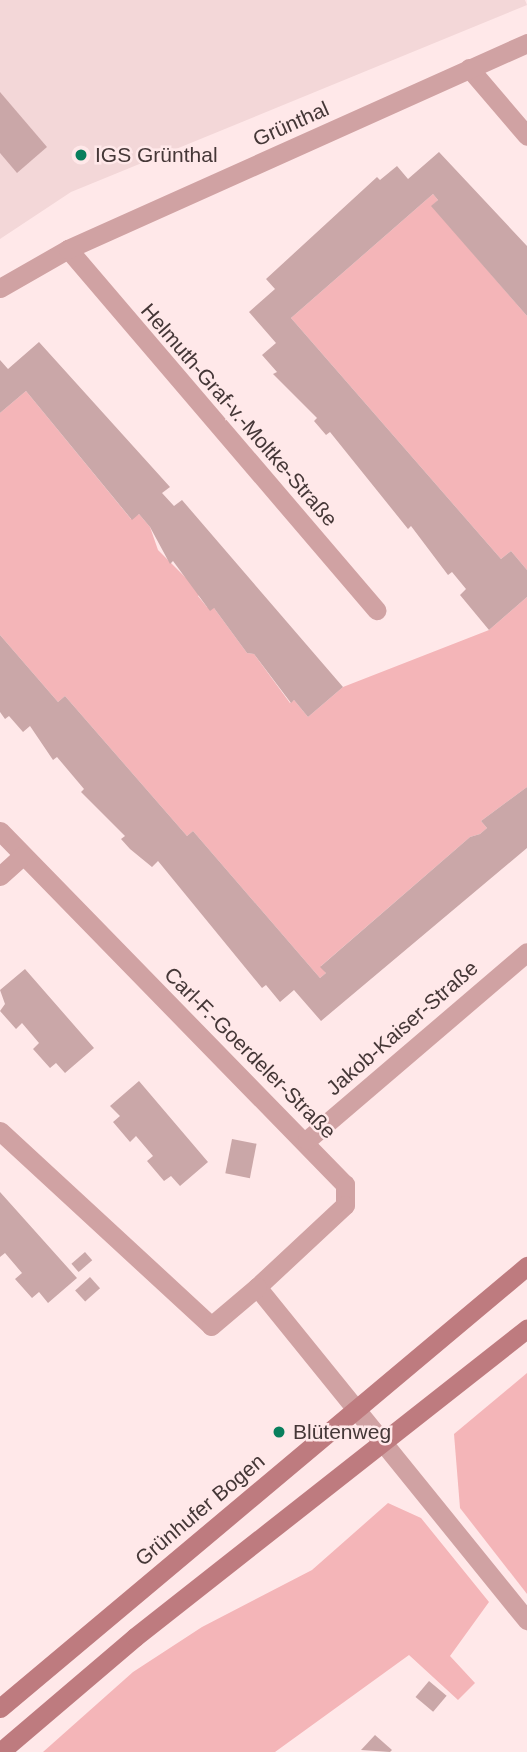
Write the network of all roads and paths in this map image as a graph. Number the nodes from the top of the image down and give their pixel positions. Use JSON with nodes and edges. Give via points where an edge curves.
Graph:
{"nodes":[{"id":1,"x":527,"y":43,"type":"edge"},
{"id":2,"x":469,"y":68,"type":"junction"},
{"id":3,"x":527,"y":136,"type":"edge"},
{"id":4,"x":68,"y":249,"type":"junction"},
{"id":5,"x":0,"y":288,"type":"edge"},
{"id":6,"x":376,"y":610,"type":"dead end"},
{"id":7,"x":0,"y":831,"type":"edge"},
{"id":8,"x":22,"y":856,"type":"junction"},
{"id":9,"x":0,"y":876,"type":"edge"},
{"id":10,"x":527,"y":952,"type":"edge"},
{"id":11,"x":0,"y":1131,"type":"edge"},
{"id":12,"x":307,"y":1140,"type":"junction"},
{"id":13,"x":527,"y":1266,"type":"edge"},
{"id":14,"x":257,"y":1287,"type":"junction"},
{"id":15,"x":527,"y":1328,"type":"edge"},
{"id":16,"x":357,"y":1410,"type":"junction"},
{"id":17,"x":386,"y":1444,"type":"junction"},
{"id":18,"x":527,"y":1620,"type":"edge"},
{"id":19,"x":0,"y":1708,"type":"edge"},
{"id":20,"x":0,"y":1752,"type":"edge"}],
"edges":[{"from":1,"to":2,"type":"street","name":"Grünthal"},
{"from":2,"to":3,"type":"street"},
{"from":2,"to":4,"type":"street","name":"Grünthal"},
{"from":4,"to":5,"type":"street","name":"Grünthal"},
{"from":4,"to":6,"type":"street","name":"Helmuth-Graf-v.-Moltke-Straße"},
{"from":7,"to":8,"type":"street","name":"Carl-F.-Goerdeler-Straße"},
{"from":8,"to":9,"type":"street"},
{"from":8,"to":12,"type":"street","name":"Carl-F.-Goerdeler-Straße"},
{"from":10,"to":12,"type":"street","name":"Jakob-Kaiser-Straße"},
{"from":11,"to":14,"type":"street","name":"Carl-F.-Goerdeler-Straße","via":[[211,1326]]},
{"from":12,"to":14,"type":"street","name":"Carl-F.-Goerdeler-Straße","via":[[345,1184],[345,1205]]},
{"from":13,"to":16,"type":"main road","name":"Grünhufer Bogen"},
{"from":14,"to":16,"type":"street"},
{"from":15,"to":17,"type":"main road"},
{"from":16,"to":17,"type":"street"},
{"from":16,"to":19,"type":"main road","name":"Grünhufer Bogen"},
{"from":17,"to":18,"type":"street"},
{"from":17,"to":20,"type":"main road","via":[[135,1637]]}]}
